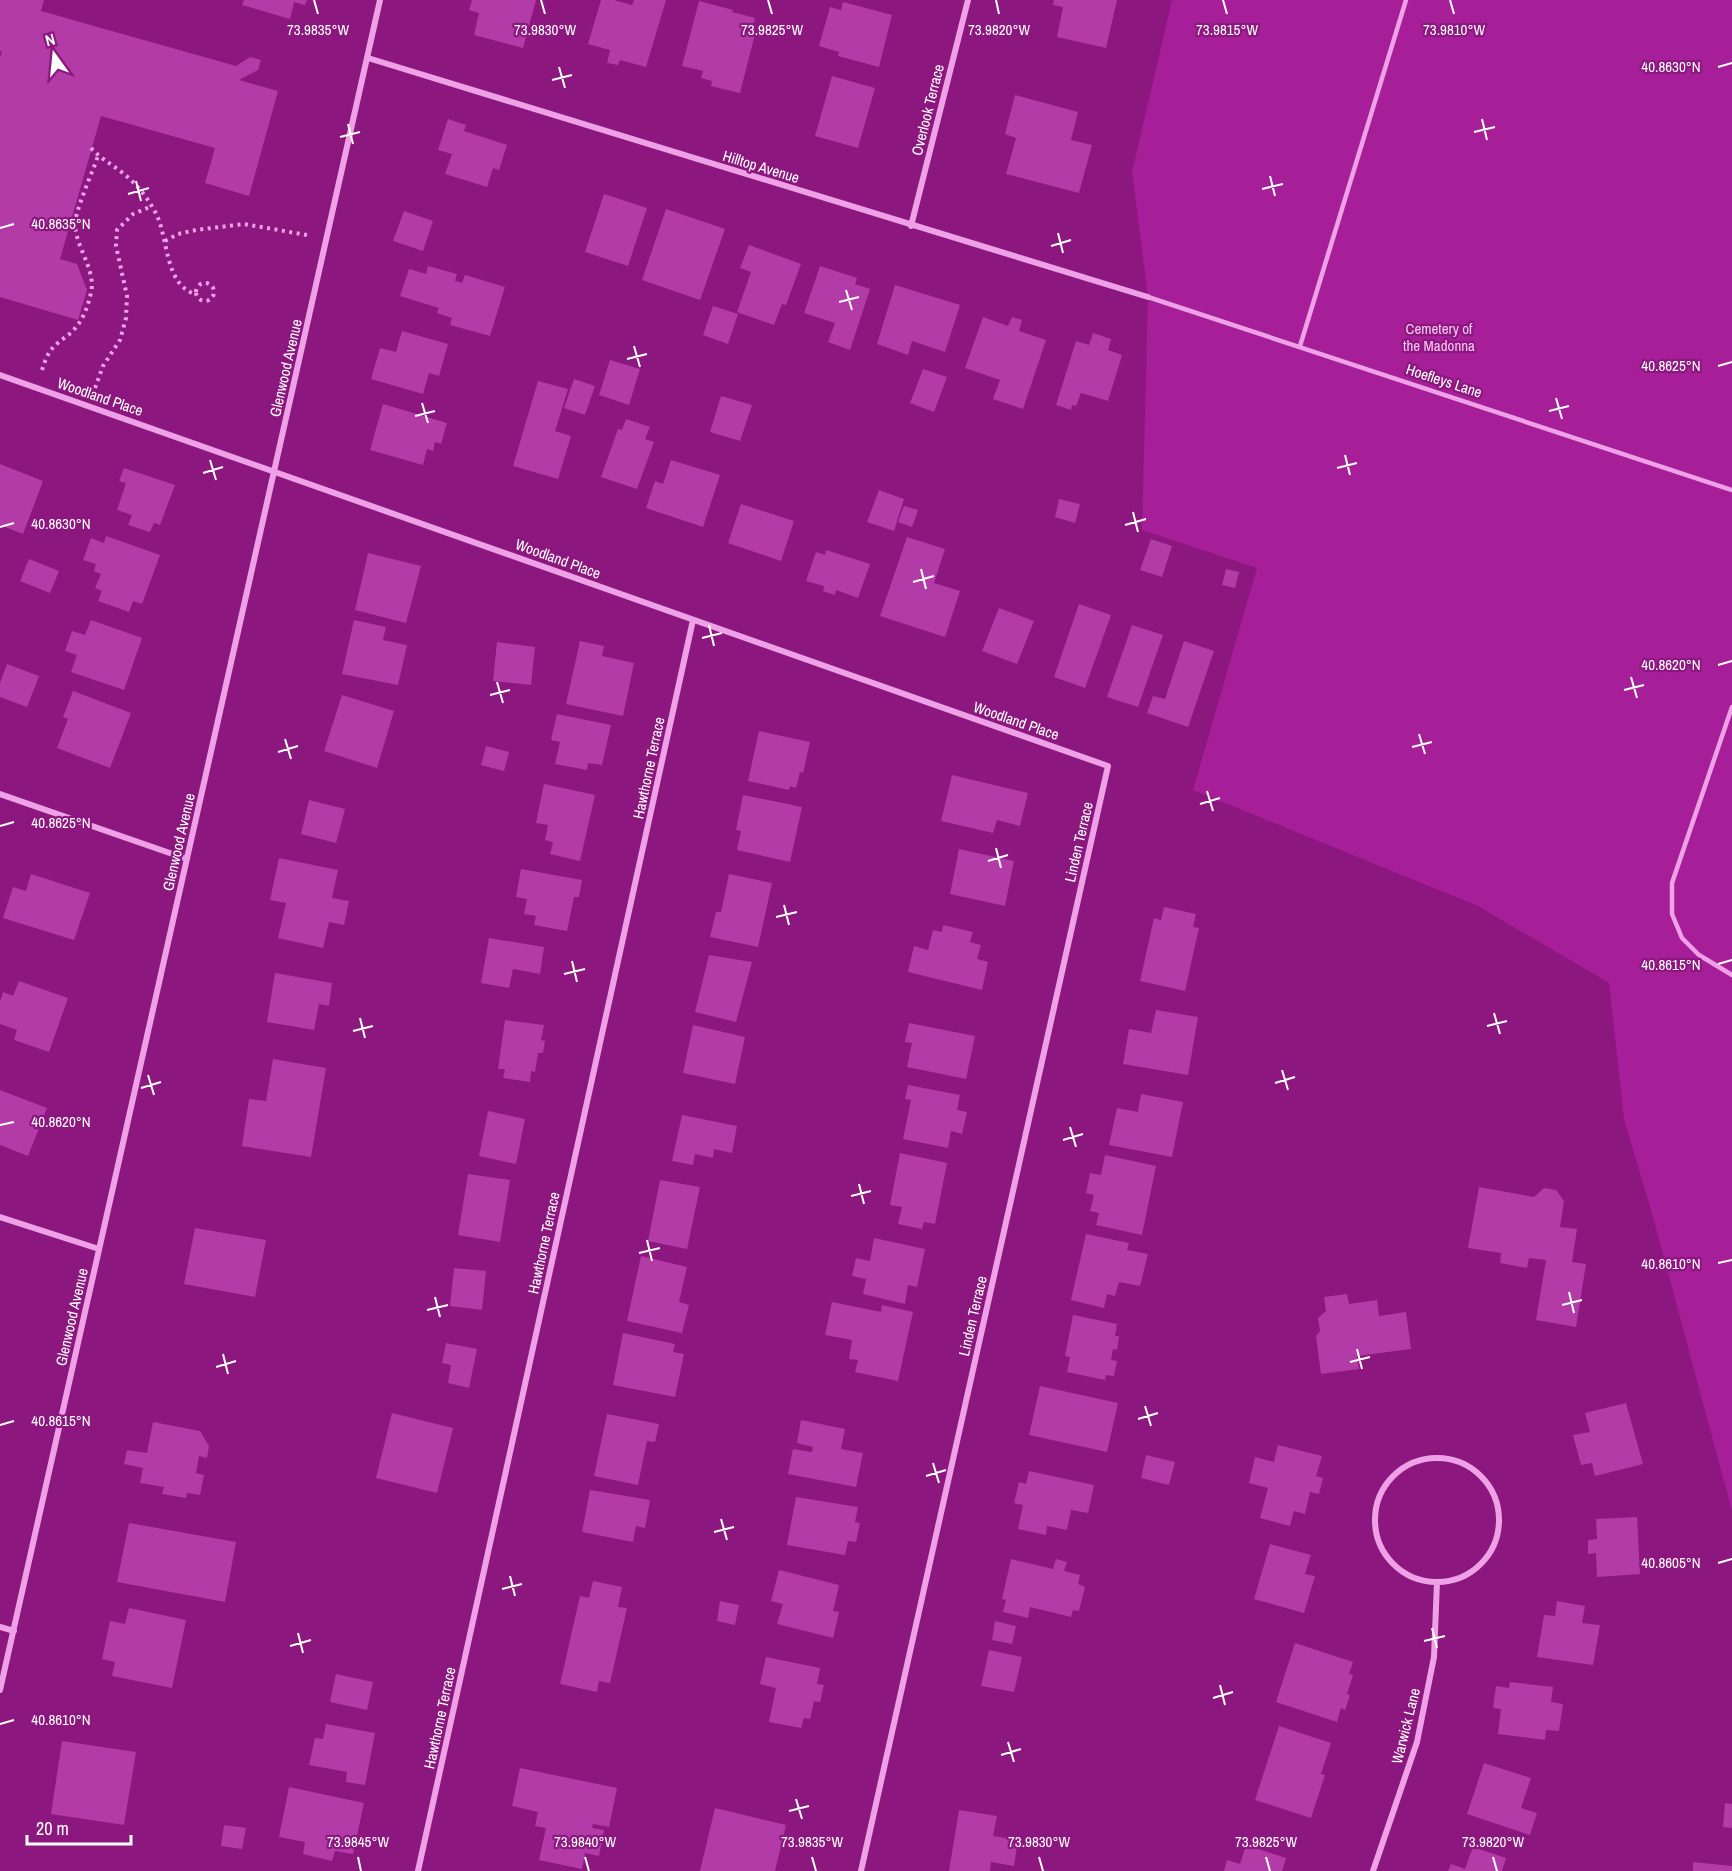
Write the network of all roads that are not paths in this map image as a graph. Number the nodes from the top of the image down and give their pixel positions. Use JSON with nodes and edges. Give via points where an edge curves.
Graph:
{"nodes":[{"id":1,"x":380,"y":0,"type":"edge"},
{"id":2,"x":968,"y":0,"type":"edge"},
{"id":3,"x":1406,"y":0,"type":"edge"},
{"id":4,"x":368,"y":58,"type":"junction"},
{"id":5,"x":911,"y":226,"type":"junction"},
{"id":6,"x":1148,"y":297,"type":"joint"},
{"id":7,"x":1300,"y":346,"type":"junction"},
{"id":8,"x":0,"y":375,"type":"edge"},
{"id":9,"x":274,"y":472,"type":"junction"},
{"id":10,"x":1732,"y":490,"type":"edge"},
{"id":11,"x":693,"y":620,"type":"junction"},
{"id":12,"x":1732,"y":707,"type":"edge"},
{"id":13,"x":1108,"y":766,"type":"joint"},
{"id":14,"x":0,"y":794,"type":"edge"},
{"id":15,"x":187,"y":859,"type":"junction"},
{"id":16,"x":1732,"y":975,"type":"edge"},
{"id":17,"x":0,"y":1217,"type":"edge"},
{"id":18,"x":99,"y":1249,"type":"junction"},
{"id":19,"x":1437,"y":1582,"type":"junction"},
{"id":20,"x":0,"y":1627,"type":"edge"},
{"id":21,"x":14,"y":1631,"type":"junction"},
{"id":22,"x":0,"y":1690,"type":"edge"},
{"id":23,"x":418,"y":1871,"type":"edge"},
{"id":24,"x":861,"y":1871,"type":"edge"},
{"id":25,"x":1373,"y":1871,"type":"edge"}],
"edges":[{"from":1,"to":4,"type":"street","name":"Glenwood Avenue"},
{"from":2,"to":5,"type":"street","name":"Overlook Terrace"},
{"from":3,"to":7,"type":"lane"},
{"from":4,"to":5,"type":"street","name":"Hilltop Avenue"},
{"from":4,"to":9,"type":"street","name":"Glenwood Avenue"},
{"from":5,"to":6,"type":"street","name":"Hilltop Avenue"},
{"from":6,"to":7,"type":"lane","name":"Hoefleys Lane"},
{"from":7,"to":10,"type":"lane","name":"Hoefleys Lane"},
{"from":8,"to":9,"type":"street","name":"Woodland Place"},
{"from":9,"to":11,"type":"street","name":"Woodland Place"},
{"from":9,"to":15,"type":"street","name":"Glenwood Avenue"},
{"from":11,"to":13,"type":"street","name":"Woodland Place"},
{"from":11,"to":23,"type":"street","name":"Hawthorne Terrace"},
{"from":12,"to":16,"type":"lane","via":[[1672,883],[1672,914],[1682,938],[1699,955]]},
{"from":13,"to":24,"type":"street","name":"Linden Terrace"},
{"from":14,"to":15,"type":"street"},
{"from":15,"to":18,"type":"street","name":"Glenwood Avenue"},
{"from":17,"to":18,"type":"street"},
{"from":18,"to":21,"type":"street","name":"Glenwood Avenue"},
{"from":19,"to":19,"type":"street","via":[[1456,1579],[1488,1557],[1497,1539],[1500,1520],[1497,1501],[1488,1484],[1457,1461],[1438,1458],[1416,1461],[1397,1472],[1376,1509],[1376,1531],[1383,1551],[1397,1568],[1416,1578]]},
{"from":19,"to":25,"type":"street","name":"Warwick Lane","via":[[1434,1657],[1417,1742]]},
{"from":20,"to":21,"type":"street"},
{"from":21,"to":22,"type":"street","name":"Glenwood Avenue"}]}
